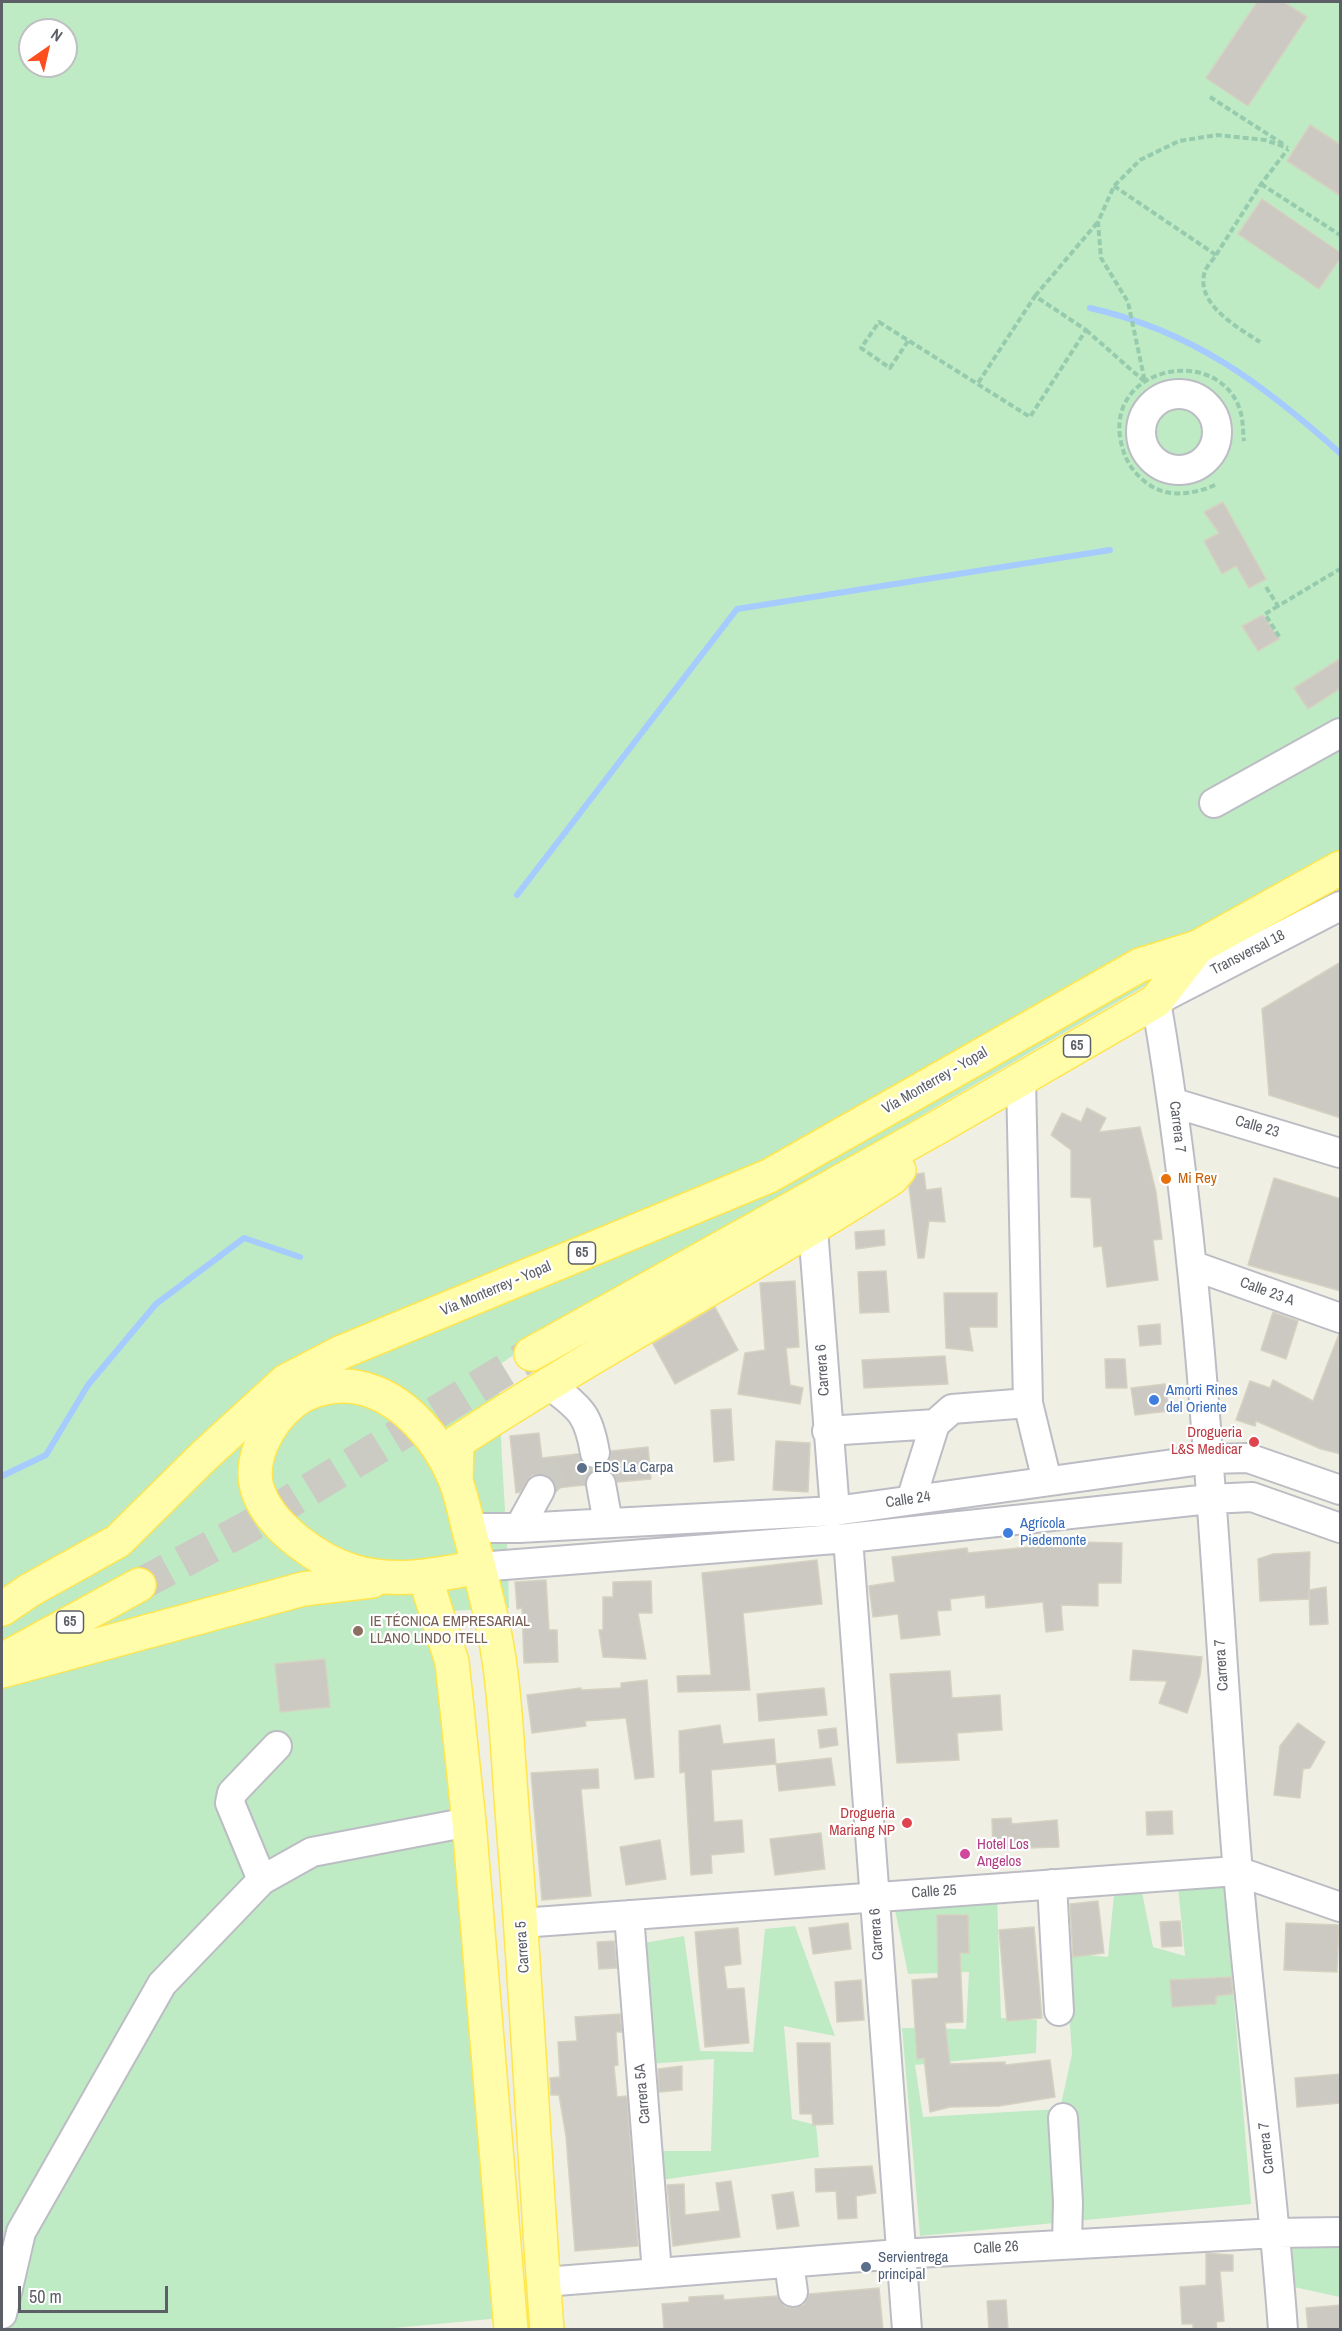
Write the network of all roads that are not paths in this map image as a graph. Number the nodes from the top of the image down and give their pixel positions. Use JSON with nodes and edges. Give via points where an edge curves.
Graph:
{"nodes":[{"id":1,"x":1341,"y":733,"type":"edge"},
{"id":2,"x":1214,"y":803,"type":"dead end"},
{"id":3,"x":1341,"y":868,"type":"edge"},
{"id":4,"x":1341,"y":906,"type":"edge"},
{"id":5,"x":1198,"y":947,"type":"junction"},
{"id":6,"x":1156,"y":1000,"type":"junction"},
{"id":7,"x":1021,"y":1079,"type":"junction"},
{"id":8,"x":1174,"y":1103,"type":"junction"},
{"id":9,"x":940,"y":1126,"type":"junction"},
{"id":10,"x":1341,"y":1153,"type":"edge"},
{"id":11,"x":769,"y":1176,"type":"junction"},
{"id":12,"x":813,"y":1229,"type":"junction"},
{"id":13,"x":1194,"y":1266,"type":"junction"},
{"id":14,"x":1341,"y":1318,"type":"edge"},
{"id":15,"x":531,"y":1354,"type":"tunnel mouth"},
{"id":16,"x":546,"y":1383,"type":"junction"},
{"id":17,"x":323,"y":1388,"type":"junction"},
{"id":18,"x":1028,"y":1403,"type":"junction"},
{"id":19,"x":276,"y":1417,"type":"junction"},
{"id":20,"x":935,"y":1424,"type":"junction"},
{"id":21,"x":827,"y":1431,"type":"junction"},
{"id":22,"x":596,"y":1453,"type":"dead end"},
{"id":23,"x":1209,"y":1459,"type":"junction"},
{"id":24,"x":456,"y":1481,"type":"junction"},
{"id":25,"x":1047,"y":1481,"type":"junction"},
{"id":26,"x":601,"y":1484,"type":"dead end"},
{"id":27,"x":540,"y":1490,"type":"tunnel mouth"},
{"id":28,"x":1341,"y":1490,"type":"edge"},
{"id":29,"x":1209,"y":1499,"type":"junction"},
{"id":30,"x":911,"y":1500,"type":"junction"},
{"id":31,"x":835,"y":1511,"type":"junction"},
{"id":32,"x":608,"y":1523,"type":"junction"},
{"id":33,"x":468,"y":1528,"type":"junction"},
{"id":34,"x":519,"y":1528,"type":"junction"},
{"id":35,"x":1341,"y":1528,"type":"edge"},
{"id":36,"x":848,"y":1538,"type":"junction"},
{"id":37,"x":118,"y":1542,"type":"junction"},
{"id":38,"x":478,"y":1567,"type":"junction"},
{"id":39,"x":425,"y":1577,"type":"junction"},
{"id":40,"x":391,"y":1579,"type":"junction"},
{"id":41,"x":139,"y":1585,"type":"tunnel mouth"},
{"id":42,"x":2,"y":1609,"type":"edge"},
{"id":43,"x":2,"y":1660,"type":"edge"},
{"id":44,"x":2,"y":1671,"type":"edge"},
{"id":45,"x":278,"y":1746,"type":"dead end"},
{"id":46,"x":469,"y":1822,"type":"junction"},
{"id":47,"x":1237,"y":1871,"type":"junction"},
{"id":48,"x":262,"y":1880,"type":"junction"},
{"id":49,"x":1052,"y":1884,"type":"junction"},
{"id":50,"x":874,"y":1896,"type":"junction"},
{"id":51,"x":1341,"y":1907,"type":"edge"},
{"id":52,"x":629,"y":1915,"type":"junction"},
{"id":53,"x":522,"y":1923,"type":"junction"},
{"id":54,"x":1059,"y":2011,"type":"dead end"},
{"id":55,"x":1063,"y":2118,"type":"dead end"},
{"id":56,"x":1341,"y":2232,"type":"edge"},
{"id":57,"x":1276,"y":2233,"type":"junction"},
{"id":58,"x":1067,"y":2244,"type":"junction"},
{"id":59,"x":899,"y":2254,"type":"junction"},
{"id":60,"x":789,"y":2263,"type":"junction"},
{"id":61,"x":657,"y":2273,"type":"junction"},
{"id":62,"x":544,"y":2282,"type":"junction"},
{"id":63,"x":794,"y":2292,"type":"dead end"},
{"id":64,"x":2,"y":2314,"type":"edge"},
{"id":65,"x":511,"y":2330,"type":"edge"},
{"id":66,"x":547,"y":2330,"type":"edge"},
{"id":67,"x":907,"y":2330,"type":"edge"},
{"id":68,"x":1283,"y":2330,"type":"edge"}],
"edges":[{"from":1,"to":2,"type":"street"},
{"from":3,"to":5,"type":"main road","number":"65"},
{"from":4,"to":6,"type":"street","name":"Transversal 18"},
{"from":5,"to":6,"type":"main road","number":"65"},
{"from":5,"to":11,"type":"main road","name":"Vía Monterrey - Yopal","number":"65","via":[[1140,965]]},
{"from":6,"to":7,"type":"main road","number":"65"},
{"from":6,"to":8,"type":"street","name":"Carrera 7"},
{"from":7,"to":9,"type":"main road","number":"65"},
{"from":7,"to":18,"type":"street"},
{"from":8,"to":10,"type":"street","name":"Calle 23"},
{"from":8,"to":13,"type":"street","name":"Carrera 7"},
{"from":9,"to":12,"type":"main road","via":[[892,1178]]},
{"from":9,"to":15,"type":"main road","number":"65"},
{"from":11,"to":17,"type":"main road"},
{"from":11,"to":37,"type":"main road","name":"Vía Monterrey - Yopal","number":"65","via":[[342,1352],[286,1381]]},
{"from":12,"to":16,"type":"main road"},
{"from":12,"to":21,"type":"street","name":"Carrera 6"},
{"from":13,"to":14,"type":"street","name":"Calle 23 A"},
{"from":13,"to":23,"type":"street","name":"Carrera 7"},
{"from":16,"to":22,"type":"street","via":[[581,1409],[591,1429]]},
{"from":16,"to":24,"type":"main road","via":[[457,1442]]},
{"from":17,"to":19,"type":"main road","via":[[297,1398]]},
{"from":17,"to":24,"type":"main road","via":[[351,1385],[378,1392],[403,1409],[424,1430]]},
{"from":18,"to":20,"type":"street","via":[[952,1409]]},
{"from":18,"to":25,"type":"street"},
{"from":19,"to":37,"type":"main road"},
{"from":19,"to":40,"type":"main road","via":[[262,1441],[256,1468],[259,1495],[283,1528],[314,1554],[351,1571]]},
{"from":20,"to":21,"type":"street"},
{"from":20,"to":30,"type":"street"},
{"from":21,"to":31,"type":"street","name":"Carrera 6"},
{"from":23,"to":25,"type":"street","name":"Calle 24"},
{"from":23,"to":28,"type":"street","name":"Calle 24","via":[[1248,1458]]},
{"from":23,"to":29,"type":"street","name":"Carrera 7"},
{"from":24,"to":33,"type":"main road"},
{"from":25,"to":30,"type":"street","name":"Calle 24"},
{"from":26,"to":32,"type":"street"},
{"from":27,"to":34,"type":"street"},
{"from":29,"to":35,"type":"street","name":"Calle 24","via":[[1252,1497]]},
{"from":29,"to":36,"type":"street","name":"Calle 24"},
{"from":29,"to":47,"type":"street","name":"Carrera 7"},
{"from":30,"to":31,"type":"street","name":"Calle 24"},
{"from":31,"to":32,"type":"street","name":"Calle 24"},
{"from":32,"to":34,"type":"street","name":"Calle 24"},
{"from":33,"to":34,"type":"street","name":"Calle 24"},
{"from":33,"to":38,"type":"main road"},
{"from":36,"to":38,"type":"street","name":"Calle 24"},
{"from":36,"to":50,"type":"street","name":"Carrera 6"},
{"from":37,"to":42,"type":"main road","name":"Vía Monterrey - Yopal","number":"65"},
{"from":38,"to":39,"type":"main road"},
{"from":38,"to":53,"type":"main road","name":"Carrera 5","via":[[501,1670]]},
{"from":39,"to":40,"type":"main road"},
{"from":39,"to":46,"type":"main road","via":[[452,1662]]},
{"from":40,"to":44,"type":"main road","via":[[303,1589]]},
{"from":41,"to":43,"type":"main road","number":"65"},
{"from":45,"to":48,"type":"street","via":[[232,1793],[230,1803]]},
{"from":46,"to":48,"type":"street","via":[[312,1852]]},
{"from":46,"to":65,"type":"main road"},
{"from":47,"to":49,"type":"street","name":"Calle 25"},
{"from":47,"to":51,"type":"street","name":"Calle 25"},
{"from":47,"to":57,"type":"street","name":"Carrera 7"},
{"from":48,"to":64,"type":"street","via":[[162,1984],[21,2232]]},
{"from":49,"to":50,"type":"street","name":"Calle 25"},
{"from":49,"to":54,"type":"street"},
{"from":50,"to":52,"type":"street","name":"Calle 25"},
{"from":50,"to":59,"type":"street","name":"Carrera 6"},
{"from":52,"to":53,"type":"street","name":"Calle 25"},
{"from":52,"to":61,"type":"street","name":"Carrera 5A"},
{"from":53,"to":62,"type":"main road","name":"Carrera 5"},
{"from":55,"to":58,"type":"street"},
{"from":56,"to":57,"type":"street","name":"Calle 26"},
{"from":57,"to":58,"type":"street","name":"Calle 26"},
{"from":57,"to":68,"type":"street","name":"Carrera 7"},
{"from":58,"to":59,"type":"street","name":"Calle 26"},
{"from":59,"to":60,"type":"street","name":"Calle 26"},
{"from":59,"to":67,"type":"street","name":"Carrera 6"},
{"from":60,"to":61,"type":"street","name":"Calle 26"},
{"from":60,"to":63,"type":"street"},
{"from":61,"to":62,"type":"street","name":"Calle 26"},
{"from":62,"to":66,"type":"main road","name":"Carrera 5"}]}
